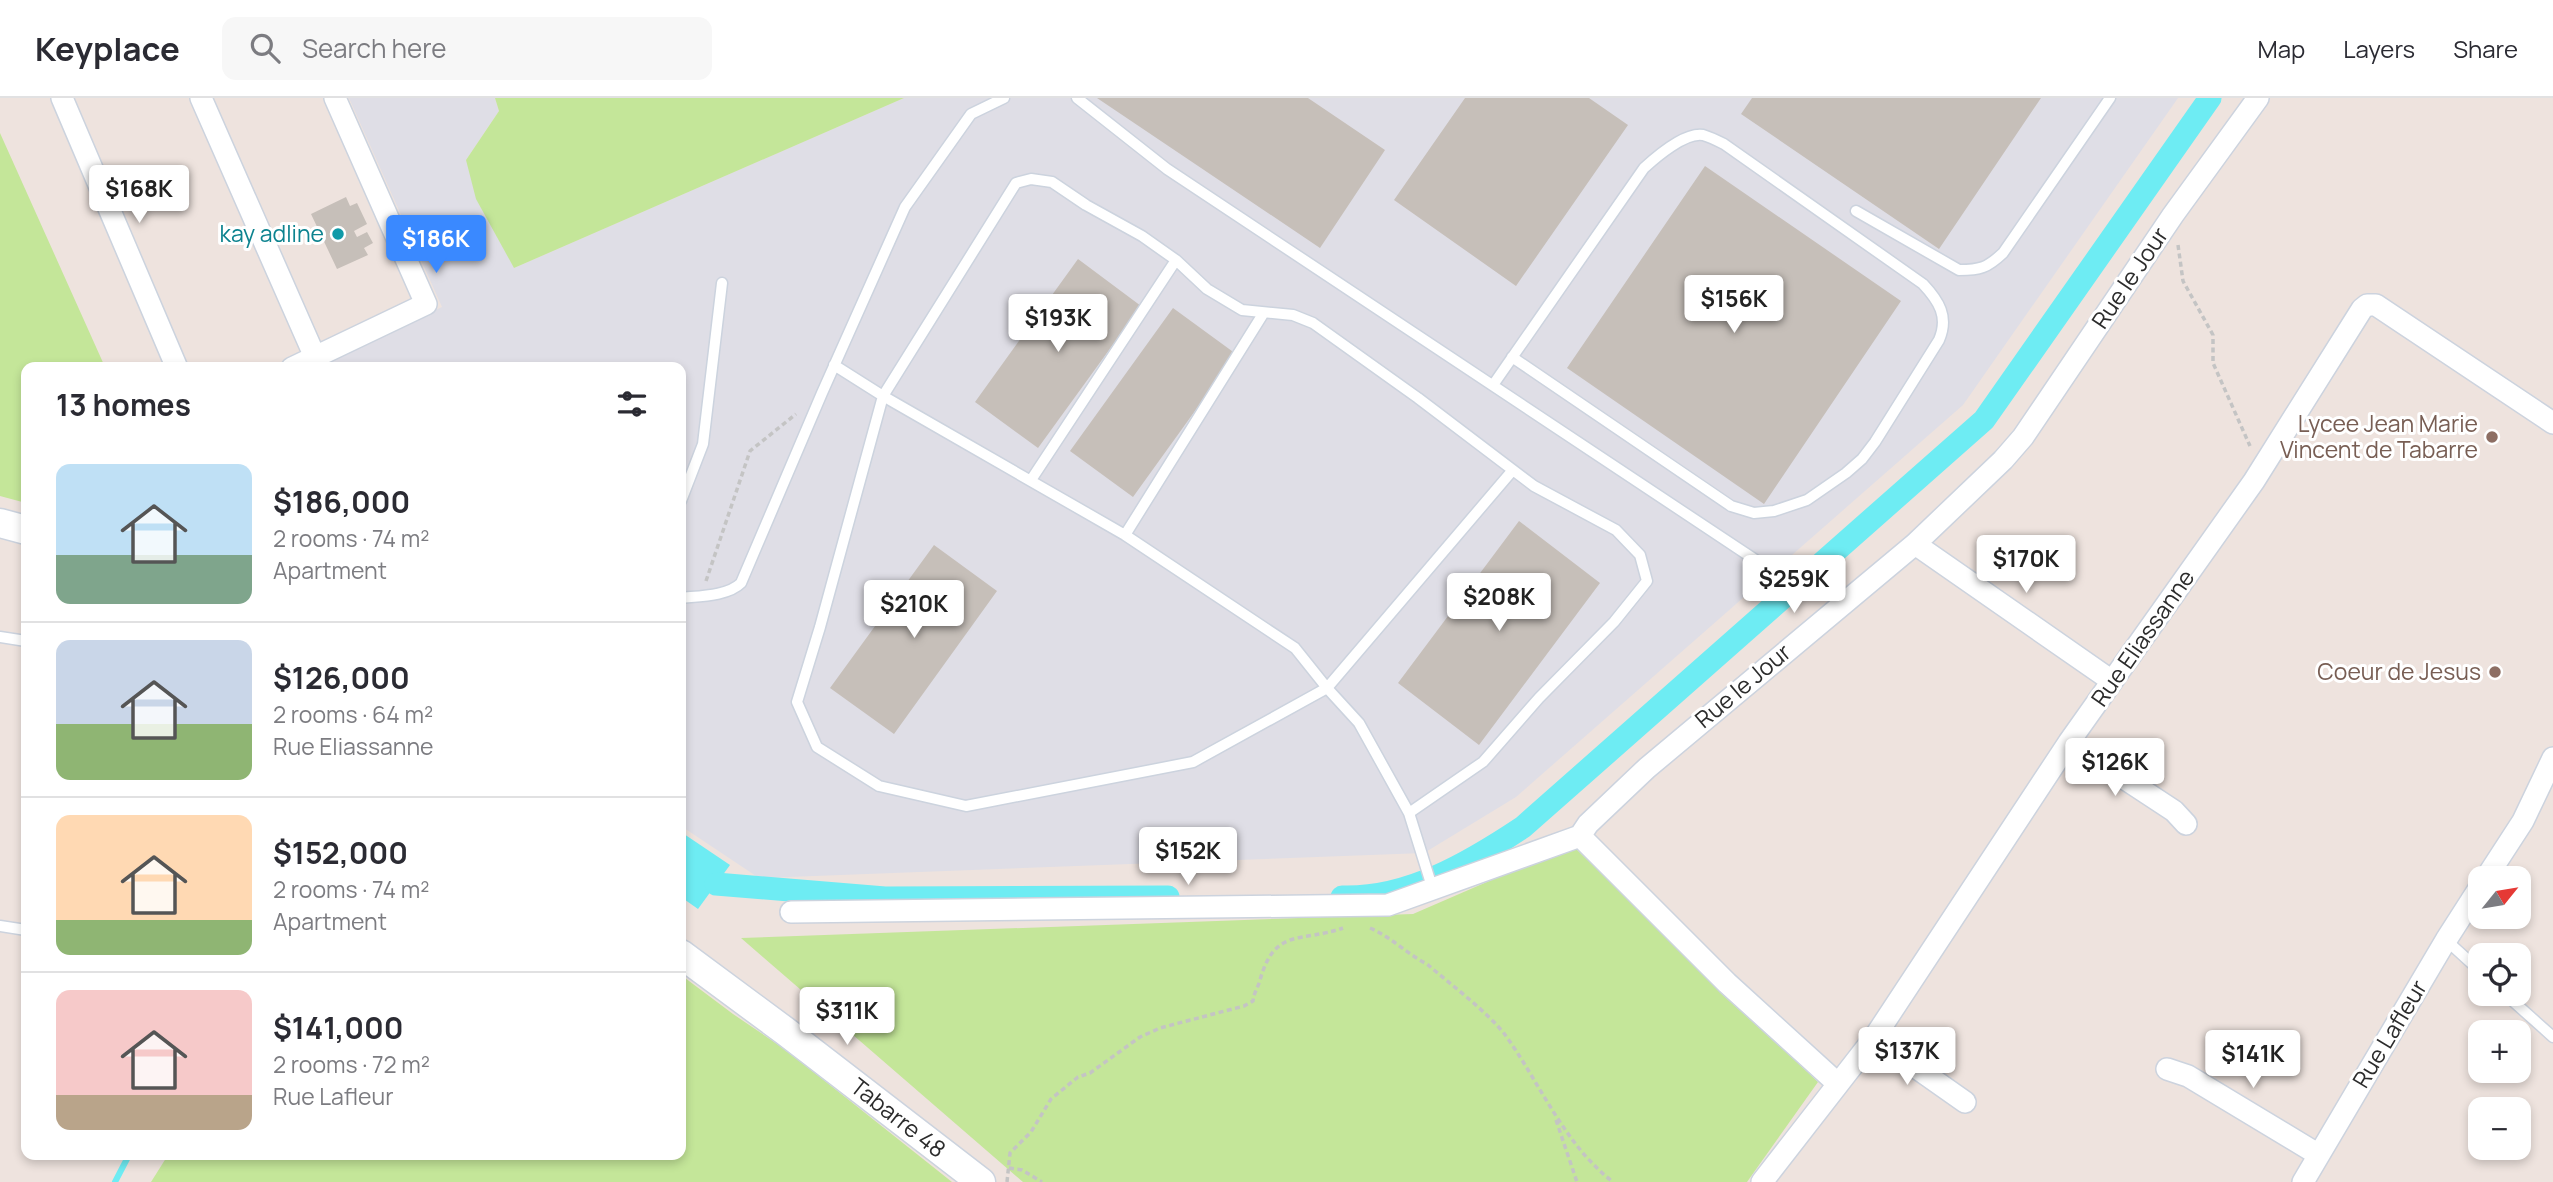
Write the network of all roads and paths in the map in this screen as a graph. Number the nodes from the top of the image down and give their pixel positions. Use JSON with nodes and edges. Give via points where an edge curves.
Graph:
{"nodes":[{"id":1,"x":62,"y":98,"type":"edge"},
{"id":2,"x":201,"y":98,"type":"edge"},
{"id":3,"x":335,"y":98,"type":"edge"},
{"id":4,"x":1004,"y":98,"type":"edge"},
{"id":5,"x":1077,"y":98,"type":"edge"},
{"id":6,"x":2110,"y":98,"type":"edge"},
{"id":7,"x":2258,"y":98,"type":"edge"},
{"id":8,"x":1857,"y":212,"type":"dead end"},
{"id":9,"x":2173,"y":215,"type":"junction"},
{"id":10,"x":1176,"y":260,"type":"junction"},
{"id":11,"x":722,"y":283,"type":"dead end"},
{"id":12,"x":1262,"y":314,"type":"junction"},
{"id":13,"x":316,"y":357,"type":"junction"},
{"id":14,"x":1512,"y":357,"type":"junction"},
{"id":15,"x":174,"y":362,"type":"edge"},
{"id":16,"x":305,"y":362,"type":"edge"},
{"id":17,"x":834,"y":365,"type":"junction"},
{"id":18,"x":1493,"y":385,"type":"junction"},
{"id":19,"x":822,"y":393,"type":"junction"},
{"id":20,"x":883,"y":396,"type":"junction"},
{"id":21,"x":2553,"y":423,"type":"edge"},
{"id":22,"x":1511,"y":471,"type":"junction"},
{"id":23,"x":1031,"y":480,"type":"junction"},
{"id":24,"x":2255,"y":481,"type":"junction"},
{"id":25,"x":686,"y":488,"type":"edge"},
{"id":26,"x":0,"y":523,"type":"edge"},
{"id":27,"x":21,"y":529,"type":"edge"},
{"id":28,"x":1125,"y":535,"type":"junction"},
{"id":29,"x":1915,"y":544,"type":"junction"},
{"id":30,"x":1757,"y":561,"type":"dead end"},
{"id":31,"x":701,"y":596,"type":"junction"},
{"id":32,"x":686,"y":598,"type":"edge"},
{"id":33,"x":0,"y":637,"type":"edge"},
{"id":34,"x":21,"y":640,"type":"edge"},
{"id":35,"x":2112,"y":681,"type":"junction"},
{"id":36,"x":1326,"y":688,"type":"junction"},
{"id":37,"x":2069,"y":742,"type":"junction"},
{"id":38,"x":2553,"y":758,"type":"edge"},
{"id":39,"x":1409,"y":813,"type":"junction"},
{"id":40,"x":2186,"y":824,"type":"dead end"},
{"id":41,"x":1580,"y":836,"type":"junction"},
{"id":42,"x":2494,"y":866,"type":"edge"},
{"id":43,"x":1433,"y":890,"type":"junction"},
{"id":44,"x":2468,"y":906,"type":"edge"},
{"id":45,"x":791,"y":912,"type":"dead end"},
{"id":46,"x":0,"y":926,"type":"edge"},
{"id":47,"x":1349,"y":926,"type":"dead end"},
{"id":48,"x":1367,"y":926,"type":"dead end"},
{"id":49,"x":21,"y":929,"type":"edge"},
{"id":50,"x":2446,"y":940,"type":"junction"},
{"id":51,"x":686,"y":958,"type":"edge"},
{"id":52,"x":2468,"y":960,"type":"edge"},
{"id":53,"x":2518,"y":1006,"type":"edge"},
{"id":54,"x":2553,"y":1037,"type":"edge"},
{"id":55,"x":1874,"y":1038,"type":"junction"},
{"id":56,"x":2167,"y":1069,"type":"dead end"},
{"id":57,"x":1837,"y":1083,"type":"junction"},
{"id":58,"x":1965,"y":1102,"type":"dead end"},
{"id":59,"x":1555,"y":1118,"type":"junction"},
{"id":60,"x":2319,"y":1155,"type":"junction"},
{"id":61,"x":1009,"y":1168,"type":"junction"},
{"id":62,"x":981,"y":1182,"type":"edge"},
{"id":63,"x":1007,"y":1182,"type":"edge"},
{"id":64,"x":1042,"y":1182,"type":"edge"},
{"id":65,"x":1577,"y":1182,"type":"edge"},
{"id":66,"x":1613,"y":1182,"type":"edge"},
{"id":67,"x":1762,"y":1182,"type":"edge"},
{"id":68,"x":2303,"y":1182,"type":"edge"}],
"edges":[{"from":1,"to":15,"type":"street"},
{"from":2,"to":13,"type":"street"},
{"from":3,"to":13,"type":"street","via":[[426,304]]},
{"from":4,"to":17,"type":"lane","via":[[971,114],[905,207]]},
{"from":5,"to":18,"type":"lane","via":[[1167,169]]},
{"from":6,"to":8,"type":"lane","via":[[2003,253],[1990,265],[1959,270]]},
{"from":7,"to":9,"type":"street","name":"Rue le Jour"},
{"from":9,"to":24,"type":"path","via":[[2183,281],[2213,335],[2213,363],[2250,445]]},
{"from":9,"to":29,"type":"street","name":"Rue le Jour","via":[[2024,437]]},
{"from":10,"to":12,"type":"lane","via":[[1226,302]]},
{"from":10,"to":20,"type":"lane","via":[[1052,183],[1031,179],[1016,183]]},
{"from":10,"to":23,"type":"lane"},
{"from":11,"to":25,"type":"lane","via":[[703,443]]},
{"from":12,"to":22,"type":"lane","via":[[1293,315],[1313,323]]},
{"from":12,"to":28,"type":"lane"},
{"from":13,"to":16,"type":"street"},
{"from":14,"to":14,"type":"lane","via":[[1644,168],[1682,140],[1703,135],[1724,144],[1923,284],[1934,296],[1944,321],[1939,340],[1862,459],[1807,500],[1754,513],[1731,506]]},
{"from":14,"to":18,"type":"lane"},
{"from":17,"to":19,"type":"lane"},
{"from":17,"to":20,"type":"lane"},
{"from":18,"to":30,"type":"lane"},
{"from":19,"to":31,"type":"path","via":[[750,451]]},
{"from":19,"to":31,"type":"lane","via":[[741,583]]},
{"from":20,"to":23,"type":"lane"},
{"from":20,"to":36,"type":"lane","via":[[797,702],[817,747],[879,786],[966,806],[1194,762]]},
{"from":21,"to":24,"type":"street","name":"Rue Eliassanne","via":[[2376,305],[2367,305]]},
{"from":22,"to":36,"type":"lane"},
{"from":22,"to":39,"type":"lane","via":[[1616,530],[1640,555],[1647,581],[1483,762]]},
{"from":23,"to":28,"type":"lane"},
{"from":24,"to":35,"type":"street","name":"Rue Eliassanne"},
{"from":26,"to":27,"type":"street"},
{"from":28,"to":36,"type":"lane","via":[[1294,648]]},
{"from":29,"to":35,"type":"street"},
{"from":29,"to":41,"type":"street","name":"Rue le Jour","via":[[1647,768]]},
{"from":31,"to":32,"type":"lane"},
{"from":33,"to":34,"type":"lane"},
{"from":35,"to":37,"type":"street","name":"Rue Eliassanne"},
{"from":36,"to":39,"type":"lane","via":[[1359,723]]},
{"from":37,"to":40,"type":"street","via":[[2174,811]]},
{"from":37,"to":55,"type":"street","name":"Rue Eliassanne"},
{"from":38,"to":42,"type":"street","via":[[2523,821]]},
{"from":39,"to":43,"type":"lane"},
{"from":41,"to":43,"type":"street"},
{"from":41,"to":57,"type":"street","via":[[1727,983]]},
{"from":43,"to":45,"type":"street","via":[[1388,905]]},
{"from":44,"to":50,"type":"street","name":"Rue Lafleur"},
{"from":46,"to":49,"type":"lane"},
{"from":47,"to":61,"type":"path","via":[[1281,942],[1262,970],[1253,1001],[1160,1028],[1078,1077],[1051,1099],[1031,1132],[1010,1153]]},
{"from":48,"to":59,"type":"path","via":[[1427,964],[1504,1035]]},
{"from":50,"to":52,"type":"lane"},
{"from":50,"to":60,"type":"street","name":"Rue Lafleur"},
{"from":51,"to":62,"type":"street","name":"Tabarre 48"},
{"from":53,"to":54,"type":"lane"},
{"from":55,"to":57,"type":"street","name":"Rue Eliassanne"},
{"from":55,"to":58,"type":"street"},
{"from":56,"to":60,"type":"street","via":[[2188,1076]]},
{"from":57,"to":67,"type":"street","name":"Rue Eliassanne"},
{"from":59,"to":65,"type":"path"},
{"from":59,"to":66,"type":"path"},
{"from":60,"to":68,"type":"street","name":"Rue Lafleur"},
{"from":61,"to":63,"type":"path"},
{"from":61,"to":64,"type":"path"}]}
